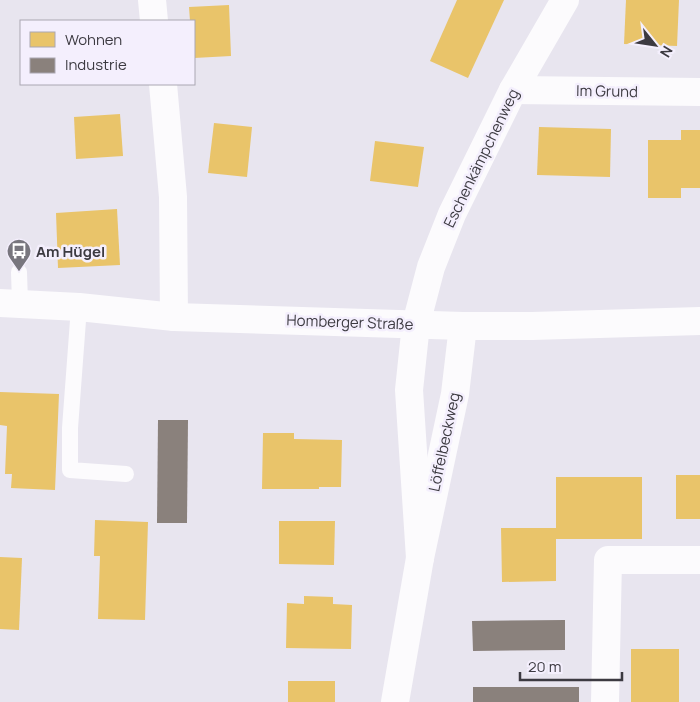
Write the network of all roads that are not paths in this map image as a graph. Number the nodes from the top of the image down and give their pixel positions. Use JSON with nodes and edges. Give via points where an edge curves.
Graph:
{"nodes":[{"id":1,"x":152,"y":0,"type":"edge"},
{"id":2,"x":565,"y":0,"type":"edge"},
{"id":3,"x":154,"y":20,"type":"edge"},
{"id":4,"x":163,"y":85,"type":"edge"},
{"id":5,"x":513,"y":90,"type":"junction"},
{"id":6,"x":700,"y":92,"type":"edge"},
{"id":7,"x":19,"y":272,"type":"dead end"},
{"id":8,"x":10,"y":303,"type":"edge"},
{"id":9,"x":79,"y":307,"type":"junction"},
{"id":10,"x":174,"y":317,"type":"junction"},
{"id":11,"x":700,"y":321,"type":"edge"},
{"id":12,"x":416,"y":324,"type":"junction"},
{"id":13,"x":464,"y":326,"type":"junction"},
{"id":14,"x":126,"y":474,"type":"dead end"},
{"id":15,"x":420,"y":558,"type":"junction"},
{"id":16,"x":700,"y":560,"type":"edge"},
{"id":17,"x":396,"y":702,"type":"edge"},
{"id":18,"x":605,"y":702,"type":"edge"}],
"edges":[{"from":1,"to":3,"type":"street"},
{"from":2,"to":5,"type":"street","name":"Eschenkämpchenweg"},
{"from":4,"to":10,"type":"street","via":[[173,197]]},
{"from":5,"to":6,"type":"street","name":"Im Grund"},
{"from":5,"to":12,"type":"street","name":"Eschenkämpchenweg","via":[[452,214],[431,267]]},
{"from":7,"to":8,"type":"lane"},
{"from":8,"to":9,"type":"street","name":"Homberger Straße"},
{"from":9,"to":10,"type":"street","name":"Homberger Straße"},
{"from":9,"to":14,"type":"lane","via":[[70,470]]},
{"from":10,"to":12,"type":"street","name":"Homberger Straße"},
{"from":11,"to":13,"type":"street","name":"Homberger Straße"},
{"from":12,"to":13,"type":"street","name":"Homberger Straße"},
{"from":12,"to":15,"type":"street","name":"Löffelbeckweg","via":[[409,390]]},
{"from":13,"to":15,"type":"street","name":"Löffelbeckweg","via":[[455,394]]},
{"from":15,"to":17,"type":"street","name":"Löffelbeckweg"},
{"from":16,"to":18,"type":"street","via":[[608,560]]}]}
